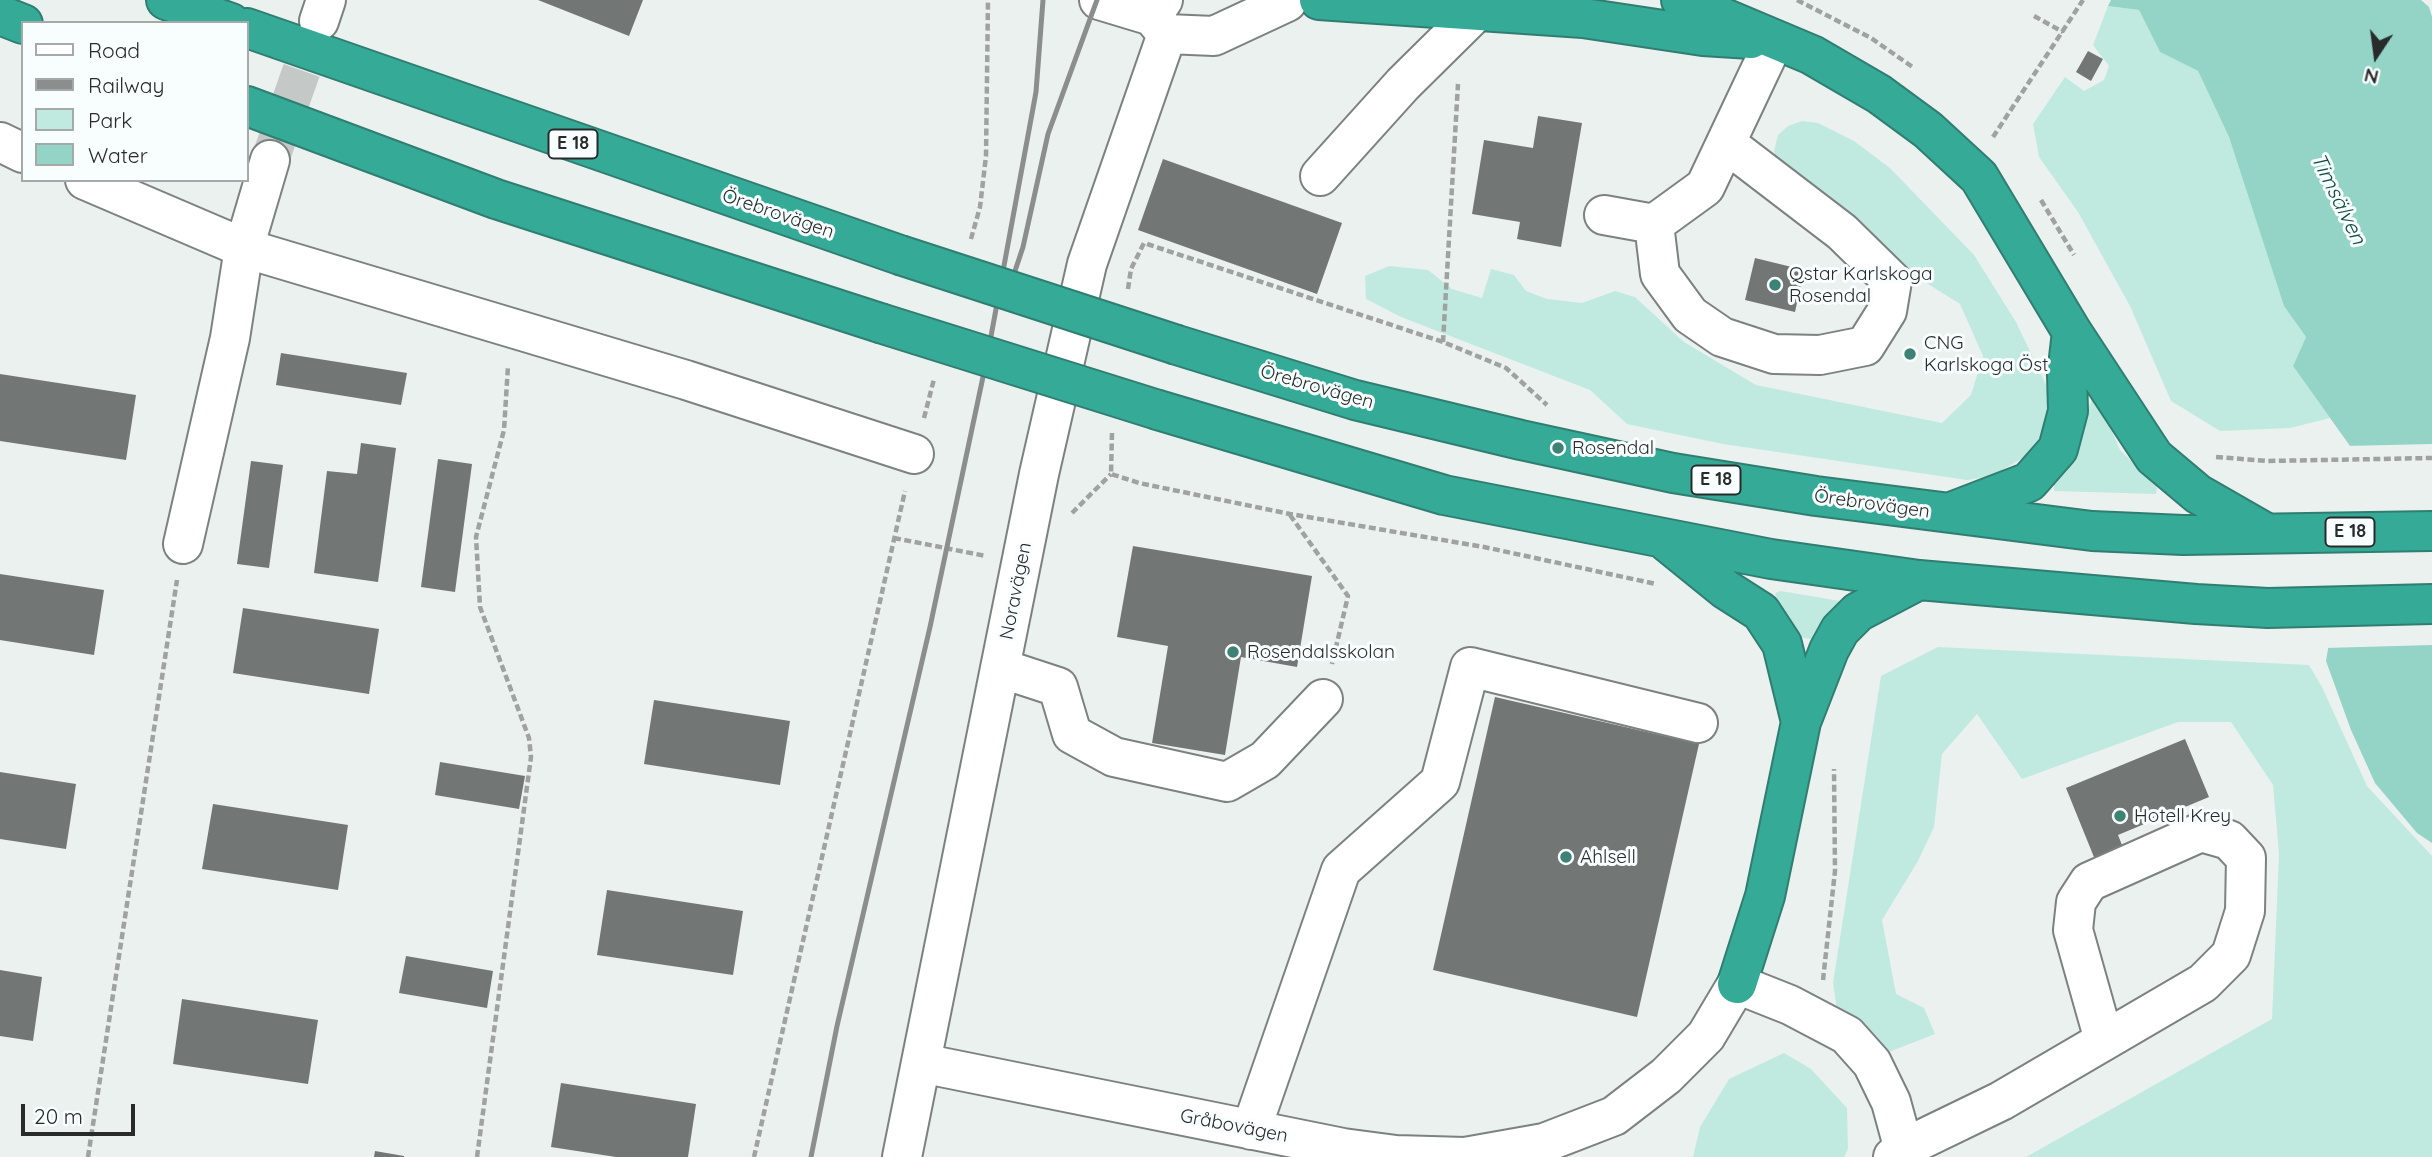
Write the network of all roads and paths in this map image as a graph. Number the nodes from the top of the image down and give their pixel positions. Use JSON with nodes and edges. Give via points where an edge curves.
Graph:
{"nodes":[{"id":1,"x":166,"y":0,"type":"edge"},
{"id":2,"x":988,"y":0,"type":"edge"},
{"id":3,"x":1098,"y":0,"type":"edge"},
{"id":4,"x":1681,"y":0,"type":"edge"},
{"id":5,"x":2083,"y":0,"type":"edge"},
{"id":6,"x":1299,"y":1,"type":"edge"},
{"id":7,"x":1477,"y":13,"type":"edge"},
{"id":8,"x":0,"y":15,"type":"edge"},
{"id":9,"x":2034,"y":16,"type":"dead end"},
{"id":10,"x":1161,"y":17,"type":"edge"},
{"id":11,"x":225,"y":21,"type":"edge"},
{"id":12,"x":21,"y":23,"type":"edge"},
{"id":13,"x":248,"y":28,"type":"edge"},
{"id":14,"x":2063,"y":32,"type":"junction"},
{"id":15,"x":1774,"y":41,"type":"junction"},
{"id":16,"x":248,"y":106,"type":"edge"},
{"id":17,"x":1993,"y":138,"type":"dead end"},
{"id":18,"x":0,"y":142,"type":"edge"},
{"id":19,"x":1727,"y":144,"type":"junction"},
{"id":20,"x":21,"y":152,"type":"edge"},
{"id":21,"x":270,"y":160,"type":"tunnel mouth"},
{"id":22,"x":1320,"y":176,"type":"dead end"},
{"id":23,"x":90,"y":182,"type":"edge"},
{"id":24,"x":1604,"y":215,"type":"dead end"},
{"id":25,"x":1654,"y":224,"type":"junction"},
{"id":26,"x":970,"y":246,"type":"dead end"},
{"id":27,"x":244,"y":248,"type":"junction"},
{"id":28,"x":1129,"y":287,"type":"dead end"},
{"id":29,"x":509,"y":328,"type":"junction"},
{"id":30,"x":2072,"y":332,"type":"junction"},
{"id":31,"x":1443,"y":342,"type":"junction"},
{"id":32,"x":935,"y":376,"type":"dead end"},
{"id":33,"x":1554,"y":411,"type":"dead end"},
{"id":34,"x":1109,"y":453,"type":"dead end"},
{"id":35,"x":914,"y":454,"type":"junction"},
{"id":36,"x":2432,"y":458,"type":"edge"},
{"id":37,"x":2268,"y":461,"type":"dead end"},
{"id":38,"x":1290,"y":514,"type":"junction"},
{"id":39,"x":1947,"y":514,"type":"junction"},
{"id":40,"x":2432,"y":531,"type":"edge"},
{"id":41,"x":2268,"y":534,"type":"junction"},
{"id":42,"x":894,"y":538,"type":"junction"},
{"id":43,"x":1664,"y":539,"type":"junction"},
{"id":44,"x":183,"y":544,"type":"joint"},
{"id":45,"x":1021,"y":563,"type":"junction"},
{"id":46,"x":1920,"y":580,"type":"junction"},
{"id":47,"x":1666,"y":586,"type":"dead end"},
{"id":48,"x":2432,"y":604,"type":"edge"},
{"id":49,"x":1000,"y":668,"type":"junction"},
{"id":50,"x":1323,"y":699,"type":"joint"},
{"id":51,"x":1801,"y":722,"type":"junction"},
{"id":52,"x":1698,"y":723,"type":"dead end"},
{"id":53,"x":1834,"y":766,"type":"dead end"},
{"id":54,"x":1737,"y":984,"type":"junction"},
{"id":55,"x":1818,"y":1019,"type":"junction"},
{"id":56,"x":2104,"y":1041,"type":"junction"},
{"id":57,"x":921,"y":1063,"type":"junction"},
{"id":58,"x":1251,"y":1130,"type":"junction"},
{"id":59,"x":1901,"y":1154,"type":"edge"},
{"id":60,"x":88,"y":1157,"type":"edge"},
{"id":61,"x":477,"y":1157,"type":"edge"},
{"id":62,"x":754,"y":1157,"type":"edge"},
{"id":63,"x":902,"y":1157,"type":"edge"},
{"id":64,"x":1465,"y":1157,"type":"edge"}],
"edges":[{"from":1,"to":11,"type":"highway"},
{"from":2,"to":26,"type":"path","via":[[986,156]]},
{"from":3,"to":10,"type":"street"},
{"from":4,"to":15,"type":"highway"},
{"from":5,"to":14,"type":"path"},
{"from":6,"to":7,"type":"highway"},
{"from":6,"to":10,"type":"street","via":[[1214,36]]},
{"from":7,"to":15,"type":"highway","via":[[1583,18],[1703,36]]},
{"from":7,"to":22,"type":"street","via":[[1403,84]]},
{"from":7,"to":31,"type":"path"},
{"from":8,"to":12,"type":"highway"},
{"from":9,"to":14,"type":"path"},
{"from":10,"to":45,"type":"street","name":"Noravägen","via":[[1087,264]]},
{"from":13,"to":39,"type":"highway","name":"Örebrovägen","number":"E 18","bridge":true,"via":[[900,255],[1355,400],[1686,475]]},
{"from":14,"to":17,"type":"path"},
{"from":15,"to":19,"type":"street"},
{"from":15,"to":30,"type":"highway","via":[[1812,55],[1879,94],[1928,130],[1979,177]]},
{"from":16,"to":43,"type":"highway","bridge":true,"via":[[496,199],[1158,410],[1444,495]]},
{"from":18,"to":20,"type":"street"},
{"from":19,"to":25,"type":"street","via":[[1705,187]]},
{"from":19,"to":25,"type":"street","via":[[1842,232],[1892,281],[1887,311],[1865,346],[1820,355],[1774,354],[1723,337],[1690,315],[1660,274]]},
{"from":21,"to":27,"type":"street"},
{"from":23,"to":27,"type":"street"},
{"from":24,"to":25,"type":"street"},
{"from":27,"to":29,"type":"street"},
{"from":27,"to":44,"type":"street","via":[[230,338]]},
{"from":28,"to":31,"type":"path","via":[[1131,269],[1143,243]]},
{"from":29,"to":35,"type":"street"},
{"from":29,"to":61,"type":"path","via":[[503,430],[477,537],[480,607],[529,738],[531,757]]},
{"from":30,"to":39,"type":"highway","via":[[2068,411],[2058,449],[2029,482]]},
{"from":30,"to":41,"type":"highway","via":[[2154,457],[2197,494]]},
{"from":31,"to":33,"type":"path","via":[[1506,368]]},
{"from":32,"to":35,"type":"path"},
{"from":34,"to":38,"type":"path","via":[[1111,474]]},
{"from":35,"to":42,"type":"path"},
{"from":36,"to":37,"type":"path"},
{"from":38,"to":47,"type":"path","via":[[1484,547]]},
{"from":38,"to":50,"type":"path","via":[[1349,596]]},
{"from":39,"to":41,"type":"highway","name":"Örebrovägen","number":"E 18","via":[[2092,531]]},
{"from":40,"to":41,"type":"highway","name":"Örebrovägen","number":"E 18"},
{"from":42,"to":45,"type":"path"},
{"from":42,"to":62,"type":"path"},
{"from":43,"to":46,"type":"highway"},
{"from":43,"to":51,"type":"highway","via":[[1760,612],[1782,644]]},
{"from":44,"to":60,"type":"path"},
{"from":45,"to":49,"type":"street","name":"Noravägen"},
{"from":46,"to":48,"type":"highway","via":[[2268,608]]},
{"from":46,"to":51,"type":"highway","via":[[1847,620],[1829,650]]},
{"from":49,"to":50,"type":"street","via":[[1058,688],[1072,734],[1114,757],[1227,782],[1265,760]]},
{"from":49,"to":57,"type":"street","name":"Noravägen"},
{"from":51,"to":54,"type":"highway","via":[[1765,896]]},
{"from":52,"to":58,"type":"street","via":[[1470,667],[1440,782],[1341,870]]},
{"from":53,"to":55,"type":"path","via":[[1835,872]]},
{"from":54,"to":55,"type":"street"},
{"from":54,"to":64,"type":"street","name":"Gråbovägen","via":[[1706,1036],[1666,1076],[1614,1116],[1544,1143]]},
{"from":55,"to":59,"type":"street","via":[[1847,1035],[1872,1063],[1891,1102]]},
{"from":56,"to":56,"type":"street","via":[[2203,983],[2231,955],[2245,911],[2246,858],[2230,840],[2201,832],[2089,882],[2082,892],[2076,902],[2073,930]]},
{"from":56,"to":59,"type":"street"},
{"from":57,"to":58,"type":"street","name":"Gråbovägen"},
{"from":57,"to":63,"type":"street","name":"Noravägen"},
{"from":58,"to":64,"type":"street","name":"Gråbovägen","via":[[1396,1155]]}]}
